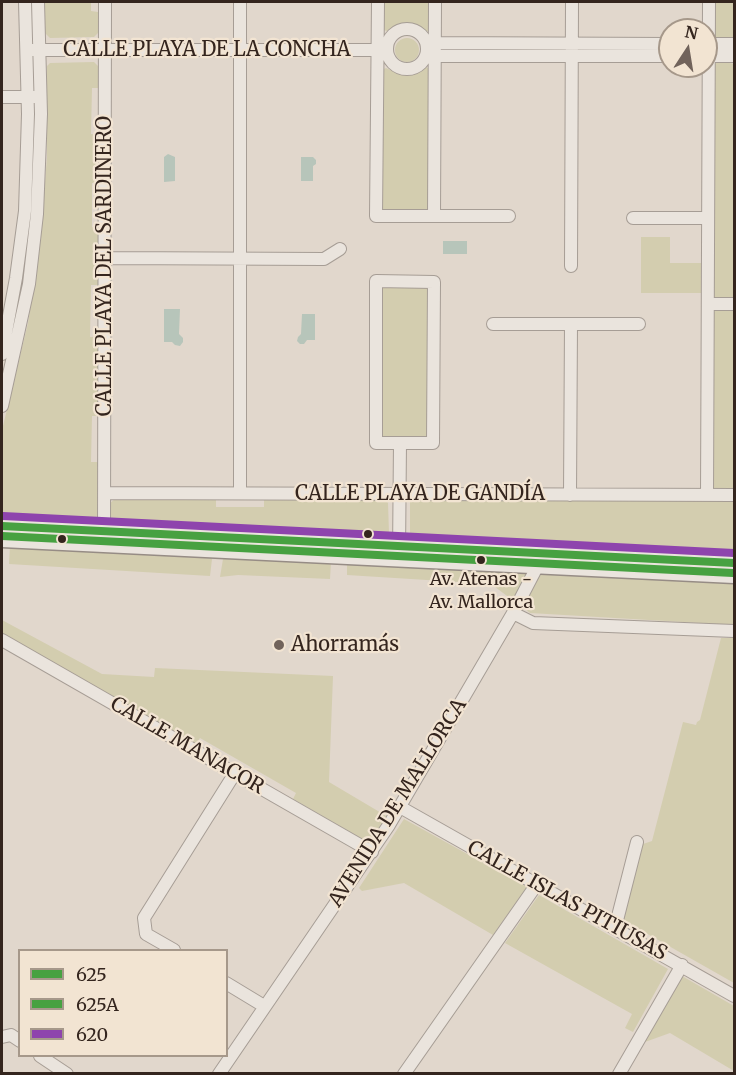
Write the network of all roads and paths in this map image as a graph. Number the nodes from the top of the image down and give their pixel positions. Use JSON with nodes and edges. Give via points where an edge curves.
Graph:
{"nodes":[{"id":1,"x":25,"y":2,"type":"edge"},
{"id":2,"x":38,"y":2,"type":"edge"},
{"id":3,"x":105,"y":2,"type":"edge"},
{"id":4,"x":240,"y":2,"type":"edge"},
{"id":5,"x":378,"y":2,"type":"edge"},
{"id":6,"x":435,"y":2,"type":"edge"},
{"id":7,"x":572,"y":2,"type":"edge"},
{"id":8,"x":709,"y":2,"type":"edge"},
{"id":9,"x":709,"y":18,"type":"edge"},
{"id":10,"x":572,"y":43,"type":"junction"},
{"id":11,"x":658,"y":44,"type":"edge"},
{"id":12,"x":735,"y":44,"type":"edge"},
{"id":13,"x":718,"y":48,"type":"edge"},
{"id":14,"x":430,"y":49,"type":"junction"},
{"id":15,"x":33,"y":50,"type":"junction"},
{"id":16,"x":105,"y":50,"type":"junction"},
{"id":17,"x":240,"y":50,"type":"junction"},
{"id":18,"x":383,"y":50,"type":"junction"},
{"id":19,"x":718,"y":53,"type":"edge"},
{"id":20,"x":572,"y":56,"type":"junction"},
{"id":21,"x":658,"y":56,"type":"edge"},
{"id":22,"x":735,"y":57,"type":"edge"},
{"id":23,"x":708,"y":78,"type":"edge"},
{"id":24,"x":2,"y":97,"type":"edge"},
{"id":25,"x":34,"y":97,"type":"junction"},
{"id":26,"x":434,"y":216,"type":"junction"},
{"id":27,"x":509,"y":216,"type":"dead end"},
{"id":28,"x":633,"y":218,"type":"dead end"},
{"id":29,"x":708,"y":218,"type":"junction"},
{"id":30,"x":340,"y":249,"type":"dead end"},
{"id":31,"x":105,"y":258,"type":"junction"},
{"id":32,"x":240,"y":258,"type":"junction"},
{"id":33,"x":571,"y":266,"type":"dead end"},
{"id":34,"x":708,"y":304,"type":"junction"},
{"id":35,"x":735,"y":304,"type":"edge"},
{"id":36,"x":493,"y":324,"type":"dead end"},
{"id":37,"x":571,"y":324,"type":"junction"},
{"id":38,"x":639,"y":324,"type":"dead end"},
{"id":39,"x":2,"y":354,"type":"edge"},
{"id":40,"x":2,"y":406,"type":"edge"},
{"id":41,"x":400,"y":443,"type":"junction"},
{"id":42,"x":105,"y":493,"type":"junction"},
{"id":43,"x":240,"y":493,"type":"junction"},
{"id":44,"x":399,"y":493,"type":"junction"},
{"id":45,"x":570,"y":495,"type":"junction"},
{"id":46,"x":707,"y":495,"type":"junction"},
{"id":47,"x":735,"y":495,"type":"edge"},
{"id":48,"x":2,"y":525,"type":"edge"},
{"id":49,"x":104,"y":530,"type":"junction"},
{"id":50,"x":2,"y":538,"type":"edge"},
{"id":51,"x":399,"y":552,"type":"junction"},
{"id":52,"x":539,"y":559,"type":"junction"},
{"id":53,"x":735,"y":563,"type":"edge"},
{"id":54,"x":735,"y":575,"type":"edge"},
{"id":55,"x":513,"y":613,"type":"junction"},
{"id":56,"x":735,"y":631,"type":"edge"},
{"id":57,"x":2,"y":639,"type":"edge"},
{"id":58,"x":235,"y":773,"type":"junction"},
{"id":59,"x":400,"y":807,"type":"junction"},
{"id":60,"x":637,"y":842,"type":"dead end"},
{"id":61,"x":372,"y":852,"type":"junction"},
{"id":62,"x":537,"y":884,"type":"junction"},
{"id":63,"x":615,"y":928,"type":"junction"},
{"id":64,"x":171,"y":949,"type":"edge"},
{"id":65,"x":682,"y":965,"type":"junction"},
{"id":66,"x":228,"y":984,"type":"edge"},
{"id":67,"x":735,"y":996,"type":"edge"},
{"id":68,"x":264,"y":1006,"type":"junction"},
{"id":69,"x":2,"y":1037,"type":"edge"},
{"id":70,"x":18,"y":1040,"type":"edge"},
{"id":71,"x":42,"y":1057,"type":"edge"},
{"id":72,"x":67,"y":1074,"type":"edge"},
{"id":73,"x":219,"y":1074,"type":"edge"},
{"id":74,"x":405,"y":1074,"type":"edge"},
{"id":75,"x":619,"y":1074,"type":"edge"}],
"edges":[{"from":1,"to":15,"type":"street"},
{"from":2,"to":15,"type":"street"},
{"from":3,"to":16,"type":"street","name":"CALLE PLAYA DEL SARDINERO"},
{"from":4,"to":17,"type":"street"},
{"from":5,"to":18,"type":"street"},
{"from":6,"to":14,"type":"street"},
{"from":7,"to":10,"type":"street"},
{"from":8,"to":9,"type":"street"},
{"from":10,"to":11,"type":"street"},
{"from":10,"to":14,"type":"street"},
{"from":10,"to":20,"type":"street"},
{"from":12,"to":13,"type":"street"},
{"from":14,"to":18,"type":"street","via":[[418,66],[405,69],[393,64]]},
{"from":14,"to":18,"type":"street","via":[[419,32],[406,29],[394,34]]},
{"from":14,"to":20,"type":"street"},
{"from":14,"to":26,"type":"street"},
{"from":15,"to":16,"type":"street","name":"CALLE PLAYA DE LA CONCHA"},
{"from":15,"to":25,"type":"street"},
{"from":16,"to":17,"type":"street","name":"CALLE PLAYA DE LA CONCHA"},
{"from":16,"to":31,"type":"street","name":"CALLE PLAYA DEL SARDINERO"},
{"from":17,"to":18,"type":"street","name":"CALLE PLAYA DE LA CONCHA"},
{"from":17,"to":32,"type":"street"},
{"from":18,"to":26,"type":"street","via":[[376,216]]},
{"from":19,"to":22,"type":"street"},
{"from":20,"to":21,"type":"street"},
{"from":20,"to":33,"type":"street"},
{"from":23,"to":29,"type":"street"},
{"from":24,"to":25,"type":"street"},
{"from":25,"to":39,"type":"street","via":[[25,211]]},
{"from":25,"to":40,"type":"street","via":[[40,174],[29,284]]},
{"from":26,"to":27,"type":"street"},
{"from":28,"to":29,"type":"street"},
{"from":29,"to":34,"type":"street"},
{"from":30,"to":32,"type":"street","via":[[324,259]]},
{"from":31,"to":32,"type":"street"},
{"from":31,"to":42,"type":"street","name":"CALLE PLAYA DEL SARDINERO"},
{"from":32,"to":43,"type":"street"},
{"from":34,"to":35,"type":"street"},
{"from":34,"to":46,"type":"street"},
{"from":36,"to":37,"type":"street"},
{"from":37,"to":38,"type":"street"},
{"from":37,"to":45,"type":"street"},
{"from":41,"to":41,"type":"street","via":[[433,443],[434,282],[376,281],[376,443]]},
{"from":41,"to":44,"type":"street"},
{"from":42,"to":43,"type":"street","name":"CALLE PLAYA DE GANDÍA"},
{"from":42,"to":49,"type":"street","name":"CALLE PLAYA DEL SARDINERO"},
{"from":43,"to":44,"type":"street","name":"CALLE PLAYA DE GANDÍA"},
{"from":44,"to":45,"type":"street","name":"CALLE PLAYA DE GANDÍA"},
{"from":44,"to":51,"type":"street"},
{"from":45,"to":46,"type":"street","name":"CALLE PLAYA DE GANDÍA"},
{"from":46,"to":47,"type":"street","name":"CALLE PLAYA DE GANDÍA"},
{"from":48,"to":49,"type":"main road"},
{"from":49,"to":51,"type":"main road"},
{"from":50,"to":51,"type":"main road"},
{"from":51,"to":52,"type":"main road"},
{"from":52,"to":53,"type":"main road"},
{"from":52,"to":54,"type":"main road"},
{"from":52,"to":55,"type":"street","name":"AVENIDA DE MALLORCA"},
{"from":55,"to":56,"type":"street","via":[[533,623]]},
{"from":55,"to":59,"type":"street","name":"AVENIDA DE MALLORCA"},
{"from":57,"to":58,"type":"street","name":"CALLE MANACOR"},
{"from":58,"to":61,"type":"street","name":"CALLE MANACOR"},
{"from":58,"to":64,"type":"street","via":[[144,918],[146,934]]},
{"from":59,"to":61,"type":"street","name":"AVENIDA DE MALLORCA"},
{"from":59,"to":62,"type":"street","name":"CALLE ISLAS PITIUSAS"},
{"from":60,"to":63,"type":"street"},
{"from":61,"to":68,"type":"street","name":"AVENIDA DE MALLORCA"},
{"from":62,"to":63,"type":"street","name":"CALLE ISLAS PITIUSAS"},
{"from":62,"to":74,"type":"street"},
{"from":63,"to":65,"type":"street","name":"CALLE ISLAS PITIUSAS"},
{"from":65,"to":67,"type":"street","name":"CALLE ISLAS PITIUSAS"},
{"from":65,"to":75,"type":"street"},
{"from":66,"to":68,"type":"street"},
{"from":68,"to":73,"type":"street","name":"AVENIDA DE MALLORCA"},
{"from":69,"to":70,"type":"street","via":[[11,1035]]},
{"from":71,"to":72,"type":"street"}]}
